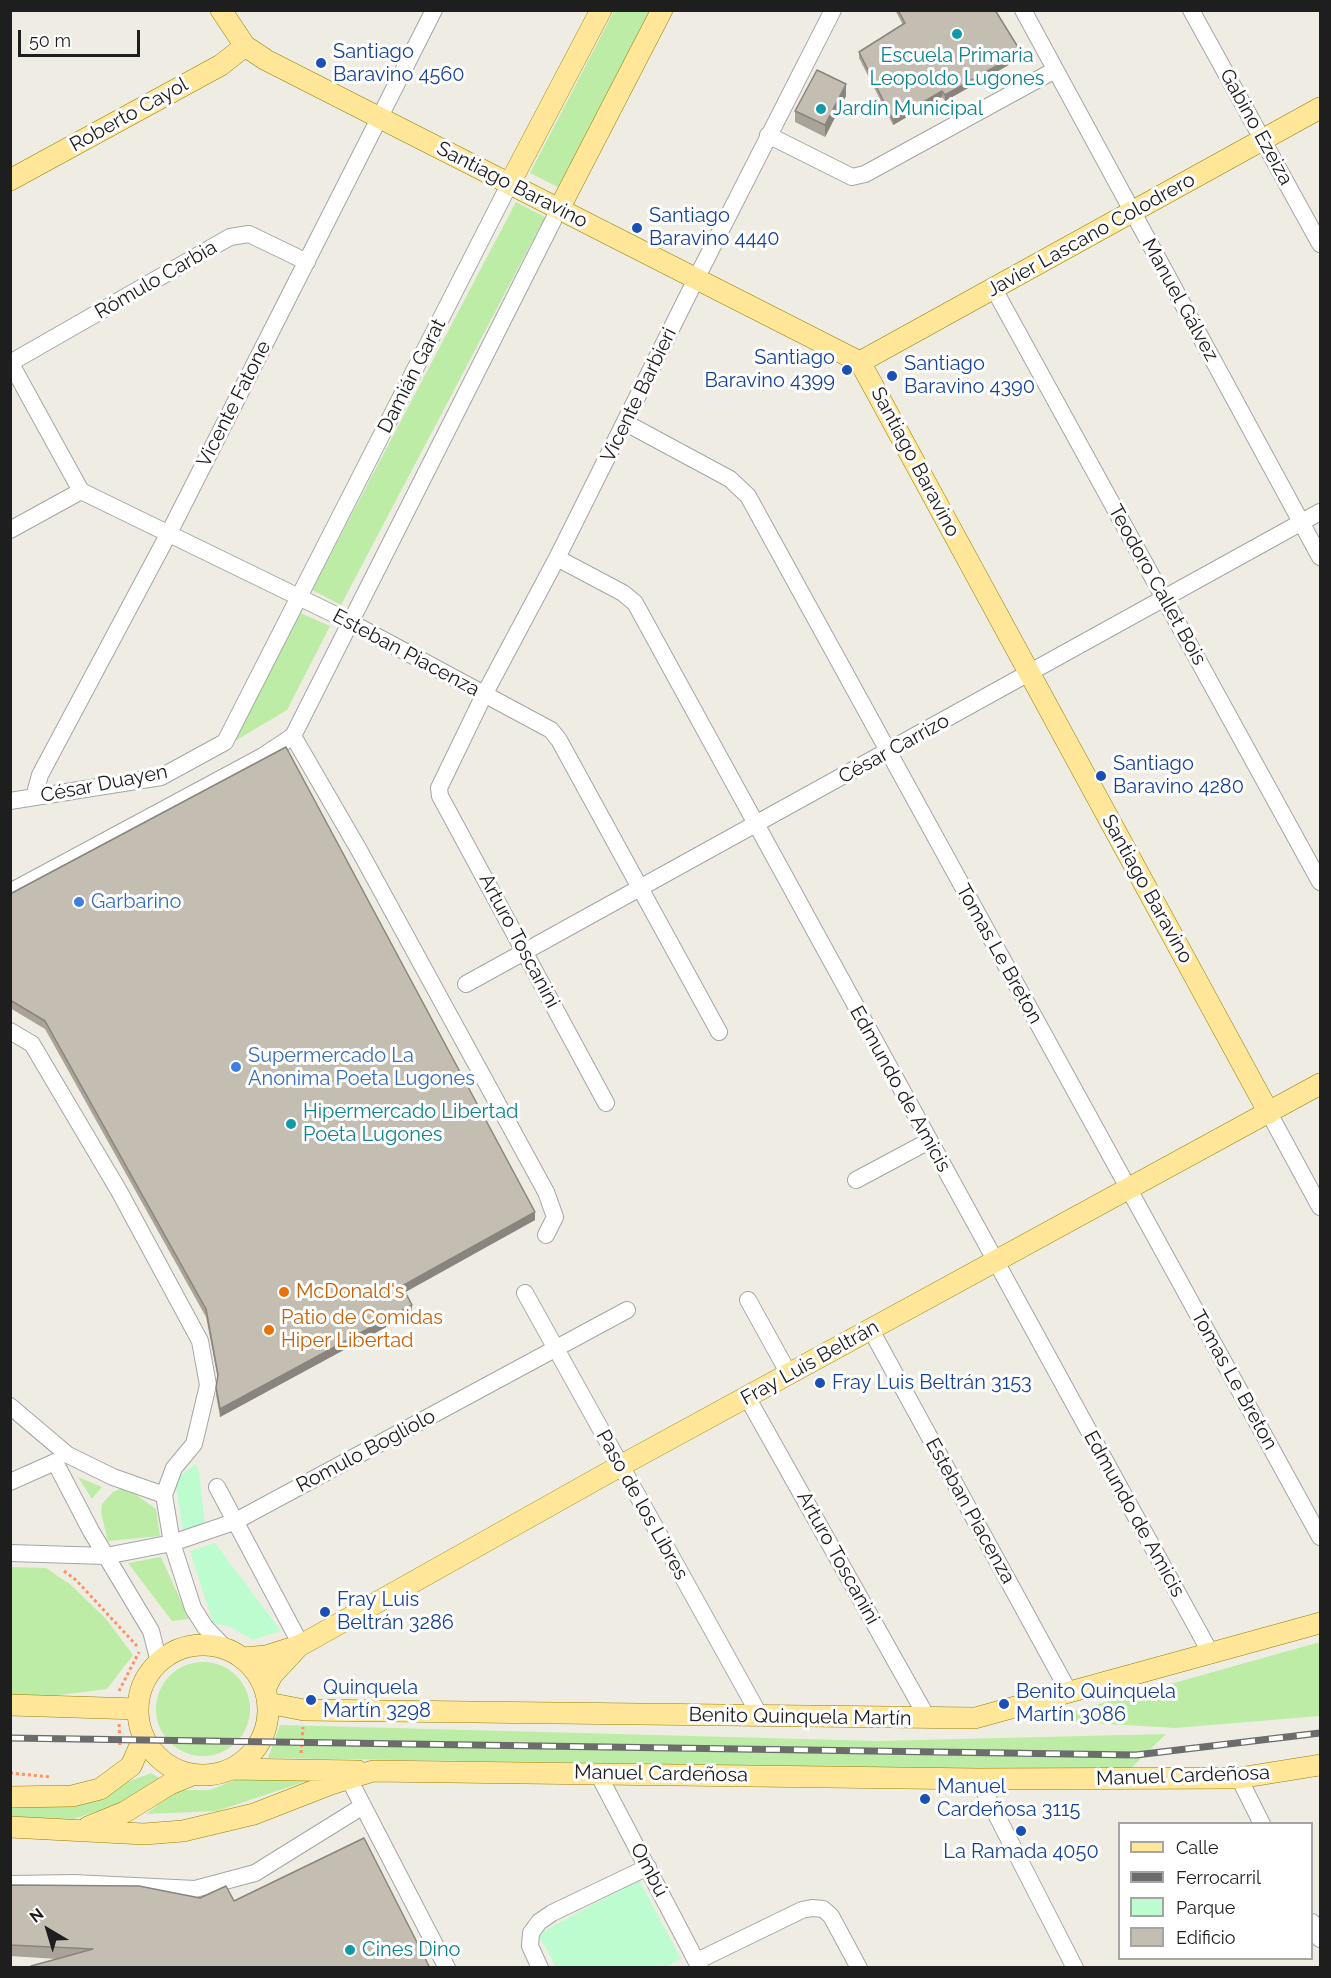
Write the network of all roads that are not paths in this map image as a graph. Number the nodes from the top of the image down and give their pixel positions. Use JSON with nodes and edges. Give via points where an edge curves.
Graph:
{"nodes":[{"id":1,"x":221,"y":10,"type":"edge"},
{"id":2,"x":434,"y":10,"type":"edge"},
{"id":3,"x":602,"y":10,"type":"edge"},
{"id":4,"x":662,"y":10,"type":"edge"},
{"id":5,"x":834,"y":10,"type":"edge"},
{"id":6,"x":1023,"y":10,"type":"edge"},
{"id":7,"x":1191,"y":10,"type":"edge"},
{"id":8,"x":245,"y":46,"type":"junction"},
{"id":9,"x":1055,"y":70,"type":"junction"},
{"id":10,"x":1320,"y":108,"type":"edge"},
{"id":11,"x":380,"y":119,"type":"junction"},
{"id":12,"x":768,"y":135,"type":"junction"},
{"id":13,"x":1263,"y":140,"type":"junction"},
{"id":14,"x":10,"y":180,"type":"edge"},
{"id":15,"x":510,"y":183,"type":"junction"},
{"id":16,"x":559,"y":209,"type":"junction"},
{"id":17,"x":1132,"y":212,"type":"junction"},
{"id":18,"x":1320,"y":244,"type":"edge"},
{"id":19,"x":307,"y":262,"type":"junction"},
{"id":20,"x":696,"y":279,"type":"junction"},
{"id":21,"x":994,"y":289,"type":"junction"},
{"id":22,"x":861,"y":362,"type":"junction"},
{"id":23,"x":11,"y":363,"type":"edge"},
{"id":24,"x":626,"y":423,"type":"junction"},
{"id":25,"x":81,"y":491,"type":"junction"},
{"id":26,"x":1320,"y":512,"type":"edge"},
{"id":27,"x":1302,"y":523,"type":"junction"},
{"id":28,"x":10,"y":530,"type":"edge"},
{"id":29,"x":169,"y":532,"type":"junction"},
{"id":30,"x":1320,"y":557,"type":"edge"},
{"id":31,"x":557,"y":558,"type":"junction"},
{"id":32,"x":298,"y":597,"type":"junction"},
{"id":33,"x":1164,"y":598,"type":"junction"},
{"id":34,"x":350,"y":622,"type":"junction"},
{"id":35,"x":1030,"y":674,"type":"junction"},
{"id":36,"x":484,"y":695,"type":"junction"},
{"id":37,"x":293,"y":736,"type":"junction"},
{"id":38,"x":225,"y":742,"type":"joint"},
{"id":39,"x":887,"y":752,"type":"junction"},
{"id":40,"x":443,"y":778,"type":"joint"},
{"id":41,"x":34,"y":797,"type":"junction"},
{"id":42,"x":10,"y":801,"type":"edge"},
{"id":43,"x":754,"y":825,"type":"junction"},
{"id":44,"x":1320,"y":882,"type":"edge"},
{"id":45,"x":639,"y":888,"type":"junction"},
{"id":46,"x":10,"y":892,"type":"edge"},
{"id":47,"x":525,"y":952,"type":"junction"},
{"id":48,"x":466,"y":984,"type":"dead end"},
{"id":49,"x":10,"y":1030,"type":"edge"},
{"id":50,"x":719,"y":1032,"type":"dead end"},
{"id":51,"x":1320,"y":1084,"type":"edge"},
{"id":52,"x":606,"y":1103,"type":"dead end"},
{"id":53,"x":1269,"y":1113,"type":"junction"},
{"id":54,"x":929,"y":1141,"type":"junction"},
{"id":55,"x":856,"y":1180,"type":"dead end"},
{"id":56,"x":1130,"y":1189,"type":"junction"},
{"id":57,"x":1320,"y":1207,"type":"edge"},
{"id":58,"x":546,"y":1235,"type":"dead end"},
{"id":59,"x":995,"y":1262,"type":"junction"},
{"id":60,"x":525,"y":1293,"type":"dead end"},
{"id":61,"x":748,"y":1300,"type":"dead end"},
{"id":62,"x":627,"y":1310,"type":"dead end"},
{"id":63,"x":871,"y":1330,"type":"junction"},
{"id":64,"x":555,"y":1349,"type":"junction"},
{"id":65,"x":789,"y":1374,"type":"junction"},
{"id":66,"x":747,"y":1397,"type":"junction"},
{"id":67,"x":10,"y":1406,"type":"edge"},
{"id":68,"x":620,"y":1467,"type":"junction"},
{"id":69,"x":10,"y":1482,"type":"edge"},
{"id":70,"x":217,"y":1487,"type":"dead end"},
{"id":71,"x":164,"y":1495,"type":"junction"},
{"id":72,"x":234,"y":1522,"type":"junction"},
{"id":73,"x":1320,"y":1538,"type":"edge"},
{"id":74,"x":172,"y":1543,"type":"junction"},
{"id":75,"x":10,"y":1553,"type":"edge"},
{"id":76,"x":106,"y":1556,"type":"junction"},
{"id":77,"x":1320,"y":1623,"type":"edge"},
{"id":78,"x":301,"y":1645,"type":"junction"},
{"id":79,"x":1210,"y":1652,"type":"junction"},
{"id":80,"x":235,"y":1654,"type":"junction"},
{"id":81,"x":159,"y":1662,"type":"junction"},
{"id":82,"x":1069,"y":1692,"type":"junction"},
{"id":83,"x":266,"y":1696,"type":"junction"},
{"id":84,"x":10,"y":1705,"type":"edge"},
{"id":85,"x":138,"y":1709,"type":"junction"},
{"id":86,"x":760,"y":1716,"type":"junction"},
{"id":87,"x":928,"y":1719,"type":"junction"},
{"id":88,"x":143,"y":1739,"type":"junction"},
{"id":89,"x":1320,"y":1765,"type":"edge"},
{"id":90,"x":231,"y":1769,"type":"junction"},
{"id":91,"x":373,"y":1771,"type":"junction"},
{"id":92,"x":597,"y":1772,"type":"junction"},
{"id":93,"x":192,"y":1775,"type":"junction"},
{"id":94,"x":1239,"y":1778,"type":"junction"},
{"id":95,"x":349,"y":1779,"type":"junction"},
{"id":96,"x":978,"y":1779,"type":"junction"},
{"id":97,"x":10,"y":1789,"type":"edge"},
{"id":98,"x":10,"y":1797,"type":"edge"},
{"id":99,"x":60,"y":1797,"type":"junction"},
{"id":100,"x":363,"y":1806,"type":"junction"},
{"id":101,"x":1261,"y":1822,"type":"edge"},
{"id":102,"x":10,"y":1827,"type":"edge"},
{"id":103,"x":79,"y":1830,"type":"junction"},
{"id":104,"x":648,"y":1867,"type":"junction"},
{"id":105,"x":10,"y":1884,"type":"edge"},
{"id":106,"x":537,"y":1963,"type":"edge"},
{"id":107,"x":699,"y":1964,"type":"edge"},
{"id":108,"x":447,"y":1968,"type":"edge"},
{"id":109,"x":859,"y":1968,"type":"edge"},
{"id":110,"x":1075,"y":1968,"type":"edge"}],
"edges":[{"from":1,"to":8,"type":"main road","name":"Santiago Baravino"},
{"from":2,"to":11,"type":"street","name":"Vicente Fatone"},
{"from":3,"to":15,"type":"main road","name":"Damián Garat"},
{"from":4,"to":16,"type":"main road"},
{"from":5,"to":12,"type":"street","name":"Vicente Barbieri"},
{"from":6,"to":9,"type":"street","name":"Manuel Gálvez"},
{"from":7,"to":13,"type":"street","name":"Gabino Ezeiza"},
{"from":8,"to":11,"type":"main road","name":"Santiago Baravino"},
{"from":8,"to":14,"type":"main road","name":"Roberto Cayol","via":[[221,65]]},
{"from":9,"to":12,"type":"street","via":[[859,175],[844,174]]},
{"from":9,"to":17,"type":"street","name":"Manuel Gálvez"},
{"from":10,"to":13,"type":"main road","name":"Javier Lascano Colodrero"},
{"from":11,"to":15,"type":"main road","name":"Santiago Baravino"},
{"from":11,"to":19,"type":"street","name":"Vicente Fatone"},
{"from":12,"to":20,"type":"street","name":"Vicente Barbieri"},
{"from":13,"to":17,"type":"main road","name":"Javier Lascano Colodrero"},
{"from":13,"to":18,"type":"street","name":"Gabino Ezeiza"},
{"from":15,"to":16,"type":"main road","name":"Santiago Baravino"},
{"from":15,"to":32,"type":"street","name":"Damián Garat"},
{"from":16,"to":20,"type":"main road","name":"Santiago Baravino"},
{"from":16,"to":34,"type":"street"},
{"from":17,"to":21,"type":"main road","name":"Javier Lascano Colodrero"},
{"from":17,"to":27,"type":"street","name":"Manuel Gálvez"},
{"from":19,"to":23,"type":"street","name":"Rómulo Carbia","via":[[249,234],[230,237]]},
{"from":19,"to":29,"type":"street","name":"Vicente Fatone"},
{"from":20,"to":22,"type":"main road","name":"Santiago Baravino"},
{"from":20,"to":24,"type":"street","name":"Vicente Barbieri"},
{"from":21,"to":22,"type":"main road","name":"Javier Lascano Colodrero"},
{"from":21,"to":33,"type":"street","name":"Teodoro Callet Bois"},
{"from":22,"to":35,"type":"main road","name":"Santiago Baravino"},
{"from":23,"to":25,"type":"street"},
{"from":24,"to":31,"type":"street","name":"Vicente Barbieri"},
{"from":24,"to":39,"type":"street","name":"Tomas Le Breton","via":[[730,479],[748,495]]},
{"from":25,"to":28,"type":"street"},
{"from":25,"to":29,"type":"street","name":"Esteban Piacenza"},
{"from":26,"to":27,"type":"street","name":"César Carrizo"},
{"from":27,"to":30,"type":"street","name":"Manuel Gálvez"},
{"from":27,"to":33,"type":"street","name":"César Carrizo"},
{"from":29,"to":32,"type":"street","name":"Esteban Piacenza"},
{"from":29,"to":41,"type":"street","name":"Vicente Fatone","via":[[40,775]]},
{"from":31,"to":36,"type":"street","name":"Vicente Barbieri"},
{"from":31,"to":43,"type":"street","name":"Edmundo de Amicis","via":[[630,597]]},
{"from":32,"to":34,"type":"street","name":"Esteban Piacenza"},
{"from":32,"to":38,"type":"street","name":"Damián Garat"},
{"from":33,"to":35,"type":"street","name":"César Carrizo"},
{"from":33,"to":44,"type":"street","name":"Teodoro Callet Bois"},
{"from":34,"to":36,"type":"street","name":"Esteban Piacenza"},
{"from":34,"to":37,"type":"street"},
{"from":35,"to":39,"type":"street","name":"César Carrizo"},
{"from":35,"to":53,"type":"main road","name":"Santiago Baravino"},
{"from":36,"to":40,"type":"street","name":"Vicente Barbieri"},
{"from":36,"to":45,"type":"street","name":"Esteban Piacenza","via":[[542,724],[559,740]]},
{"from":37,"to":46,"type":"street","via":[[263,756]]},
{"from":37,"to":58,"type":"street","via":[[546,1192],[555,1217]]},
{"from":38,"to":41,"type":"street","name":"César Duayen","via":[[161,777]]},
{"from":39,"to":43,"type":"street","name":"César Carrizo"},
{"from":39,"to":56,"type":"street","name":"Tomas Le Breton"},
{"from":40,"to":47,"type":"street","name":"Arturo Toscanini","via":[[440,796]]},
{"from":41,"to":42,"type":"street","name":"César Duayen"},
{"from":43,"to":45,"type":"street","name":"César Carrizo"},
{"from":43,"to":54,"type":"street","name":"Edmundo de Amicis"},
{"from":45,"to":47,"type":"street","name":"César Carrizo"},
{"from":45,"to":50,"type":"street","name":"Esteban Piacenza"},
{"from":47,"to":48,"type":"street","name":"César Carrizo"},
{"from":47,"to":52,"type":"street","name":"Arturo Toscanini"},
{"from":49,"to":71,"type":"street","via":[[32,1044],[119,1191],[200,1341],[208,1384],[194,1444],[174,1468]]},
{"from":51,"to":53,"type":"main road","name":"Fray Luis Beltrán"},
{"from":53,"to":56,"type":"main road","name":"Fray Luis Beltrán"},
{"from":53,"to":57,"type":"street","name":"Santiago Baravino"},
{"from":54,"to":55,"type":"street"},
{"from":54,"to":59,"type":"street","name":"Edmundo de Amicis"},
{"from":56,"to":59,"type":"main road","name":"Fray Luis Beltrán"},
{"from":56,"to":73,"type":"street","name":"Tomas Le Breton"},
{"from":59,"to":63,"type":"main road","name":"Fray Luis Beltrán"},
{"from":59,"to":79,"type":"street","name":"Edmundo de Amicis"},
{"from":60,"to":64,"type":"street","name":"Paso de los Libres"},
{"from":61,"to":65,"type":"street"},
{"from":62,"to":64,"type":"street","name":"Romulo Bogliolo"},
{"from":63,"to":65,"type":"main road","name":"Fray Luis Beltrán"},
{"from":63,"to":82,"type":"street","name":"Esteban Piacenza"},
{"from":64,"to":68,"type":"street","name":"Paso de los Libres"},
{"from":64,"to":72,"type":"street","name":"Romulo Bogliolo"},
{"from":65,"to":66,"type":"main road","name":"Fray Luis Beltrán"},
{"from":66,"to":68,"type":"main road","name":"Fray Luis Beltrán"},
{"from":66,"to":87,"type":"street","name":"Arturo Toscanini"},
{"from":67,"to":71,"type":"street","via":[[68,1455],[112,1477]]},
{"from":68,"to":78,"type":"main road","name":"Fray Luis Beltrán"},
{"from":68,"to":86,"type":"street","name":"Paso de los Libres"},
{"from":69,"to":76,"type":"street","via":[[55,1462]]},
{"from":70,"to":72,"type":"street"},
{"from":71,"to":74,"type":"street"},
{"from":72,"to":74,"type":"street","name":"Romulo Bogliolo"},
{"from":72,"to":78,"type":"street"},
{"from":74,"to":76,"type":"street","name":"Romulo Bogliolo"},
{"from":74,"to":80,"type":"street","via":[[198,1617]]},
{"from":75,"to":76,"type":"street","name":"Romulo Bogliolo"},
{"from":76,"to":81,"type":"street","via":[[151,1631]]},
{"from":77,"to":79,"type":"main road","name":"Benito Quinquela Martín"},
{"from":78,"to":80,"type":"main road","via":[[273,1654]]},
{"from":78,"to":83,"type":"main road","via":[[272,1675]]},
{"from":79,"to":82,"type":"main road","name":"Benito Quinquela Martín"},
{"from":80,"to":81,"type":"main road","via":[[209,1645],[190,1646]]},
{"from":80,"to":83,"type":"main road","via":[[256,1672]]},
{"from":81,"to":85,"type":"main road","via":[[144,1682]]},
{"from":82,"to":87,"type":"main road","name":"Benito Quinquela Martín","via":[[975,1718]]},
{"from":83,"to":86,"type":"main road","name":"Benito Quinquela Martín","via":[[304,1710]]},
{"from":83,"to":90,"type":"main road","via":[[266,1731],[245,1760]]},
{"from":84,"to":85,"type":"main road"},
{"from":85,"to":88,"type":"main road"},
{"from":86,"to":87,"type":"main road","name":"Benito Quinquela Martín"},
{"from":88,"to":93,"type":"main road","via":[[166,1764]]},
{"from":88,"to":99,"type":"main road","via":[[134,1762],[114,1780],[94,1791]]},
{"from":89,"to":94,"type":"main road","name":"Manuel Cardeñosa"},
{"from":90,"to":91,"type":"main road"},
{"from":90,"to":93,"type":"main road"},
{"from":91,"to":92,"type":"main road","name":"Manuel Cardeñosa"},
{"from":91,"to":95,"type":"main road","name":"Manuel Cardeñosa"},
{"from":92,"to":96,"type":"main road","name":"Manuel Cardeñosa"},
{"from":92,"to":104,"type":"street","name":"Ombú"},
{"from":93,"to":103,"type":"main road","via":[[125,1812]]},
{"from":94,"to":96,"type":"main road","name":"Manuel Cardeñosa"},
{"from":94,"to":101,"type":"street"},
{"from":95,"to":100,"type":"street"},
{"from":95,"to":103,"type":"main road","name":"Manuel Cardeñosa","via":[[246,1817],[183,1832]]},
{"from":96,"to":110,"type":"street"},
{"from":97,"to":99,"type":"main road"},
{"from":98,"to":99,"type":"main road"},
{"from":100,"to":105,"type":"street","via":[[255,1873],[195,1888]]},
{"from":100,"to":108,"type":"street"},
{"from":102,"to":103,"type":"main road","name":"Manuel Cardeñosa"},
{"from":104,"to":106,"type":"street","via":[[552,1912],[539,1922],[531,1932],[530,1946]]},
{"from":104,"to":107,"type":"street","name":"Ombú"},
{"from":107,"to":109,"type":"street","via":[[802,1910],[823,1909],[836,1922]]}]}
